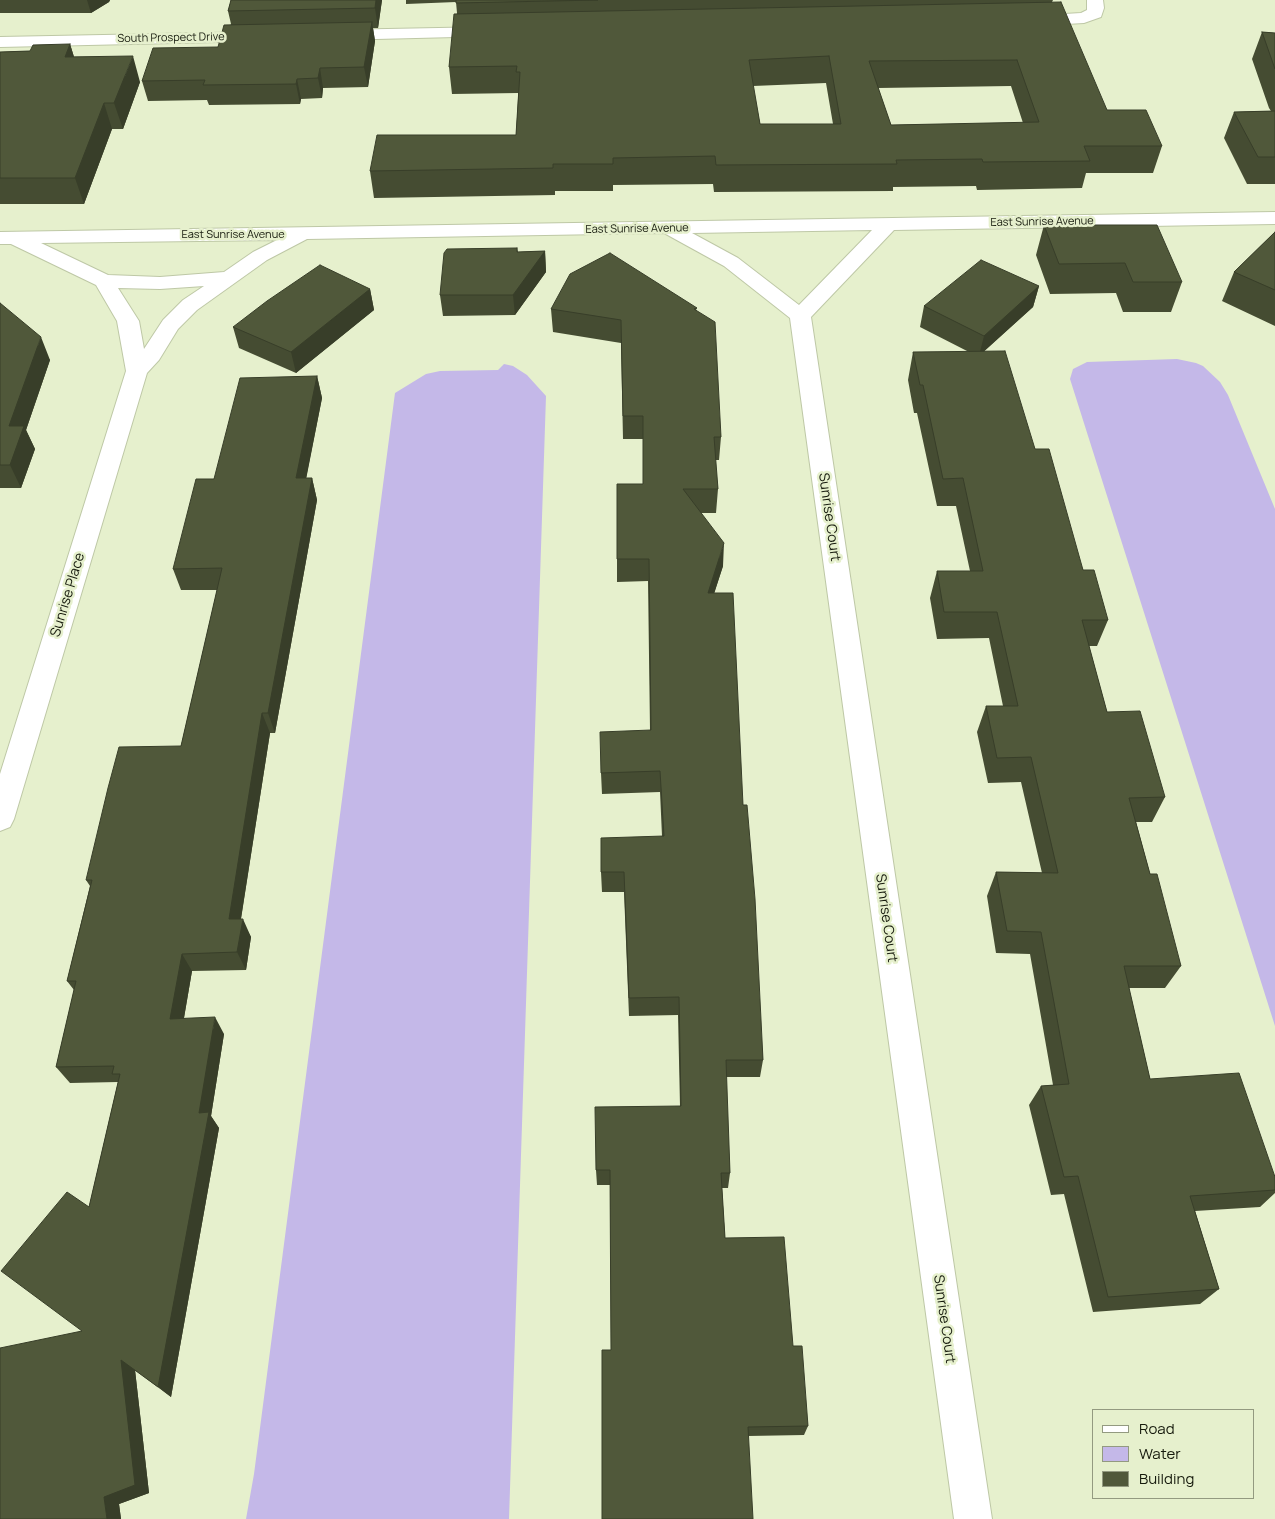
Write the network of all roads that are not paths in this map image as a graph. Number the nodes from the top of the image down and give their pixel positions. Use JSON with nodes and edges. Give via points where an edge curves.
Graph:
{"nodes":[{"id":1,"x":1093,"y":8,"type":"edge"},
{"id":2,"x":1015,"y":22,"type":"edge"},
{"id":3,"x":507,"y":32,"type":"edge"},
{"id":4,"x":278,"y":36,"type":"edge"},
{"id":5,"x":318,"y":36,"type":"edge"},
{"id":6,"x":0,"y":42,"type":"edge"},
{"id":7,"x":1275,"y":218,"type":"edge"},
{"id":8,"x":889,"y":224,"type":"junction"},
{"id":9,"x":669,"y":228,"type":"junction"},
{"id":10,"x":300,"y":235,"type":"junction"},
{"id":11,"x":4,"y":238,"type":"edge"},
{"id":12,"x":227,"y":278,"type":"junction"},
{"id":13,"x":104,"y":281,"type":"junction"},
{"id":14,"x":800,"y":316,"type":"junction"},
{"id":15,"x":137,"y":371,"type":"junction"},
{"id":16,"x":0,"y":819,"type":"edge"},
{"id":17,"x":972,"y":1519,"type":"edge"}],
"edges":[{"from":1,"to":2,"type":"street","via":[[1067,20]]},
{"from":3,"to":5,"type":"street"},
{"from":4,"to":6,"type":"street","name":"South Prospect Drive"},
{"from":7,"to":8,"type":"street","name":"East Sunrise Avenue"},
{"from":8,"to":9,"type":"street","name":"East Sunrise Avenue"},
{"from":8,"to":14,"type":"street"},
{"from":9,"to":10,"type":"street","name":"East Sunrise Avenue"},
{"from":9,"to":14,"type":"street","via":[[731,262]]},
{"from":10,"to":11,"type":"street","name":"East Sunrise Avenue"},
{"from":10,"to":12,"type":"street","name":"Sunrise Place"},
{"from":11,"to":13,"type":"street","via":[[62,259]]},
{"from":12,"to":13,"type":"street","via":[[160,283]]},
{"from":12,"to":15,"type":"street","name":"Sunrise Place","via":[[178,316]]},
{"from":13,"to":15,"type":"street","name":"Sunrise Place","via":[[128,321]]},
{"from":14,"to":17,"type":"street","name":"Sunrise Court"},
{"from":15,"to":16,"type":"street","name":"Sunrise Place"}]}
